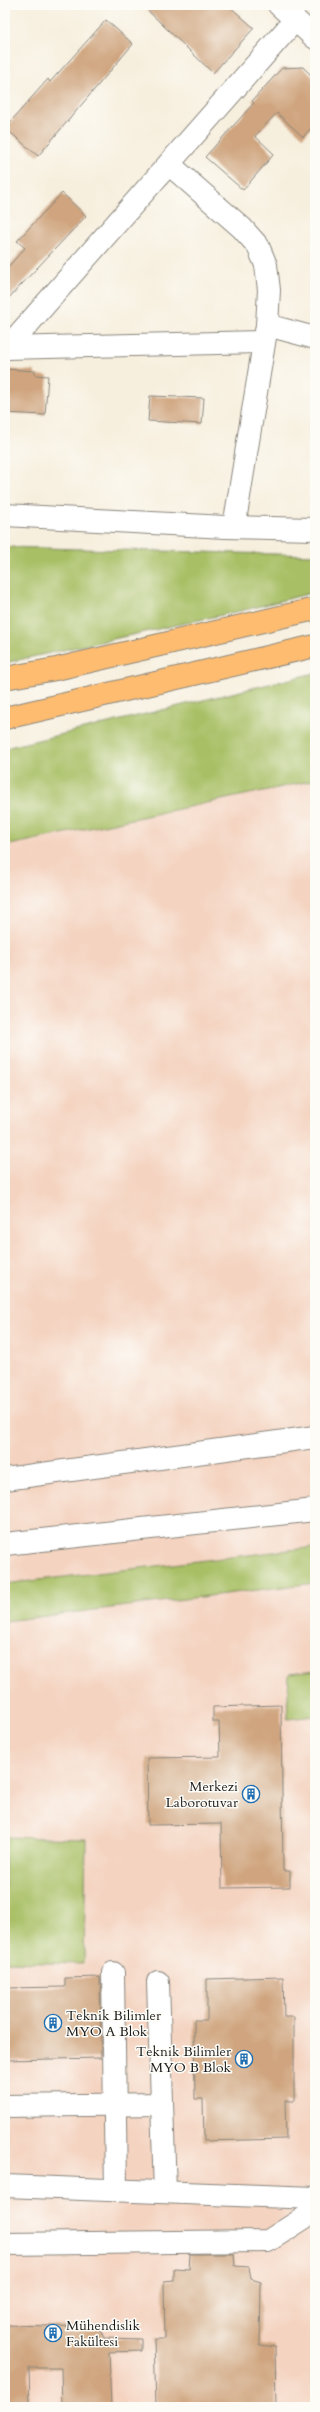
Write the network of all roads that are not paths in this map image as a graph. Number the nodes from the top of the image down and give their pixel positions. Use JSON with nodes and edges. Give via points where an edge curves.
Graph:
{"nodes":[{"id":1,"x":279,"y":5,"type":"edge"},
{"id":2,"x":295,"y":20,"type":"junction"},
{"id":3,"x":315,"y":38,"type":"edge"},
{"id":4,"x":169,"y":164,"type":"junction"},
{"id":5,"x":266,"y":333,"type":"junction"},
{"id":6,"x":315,"y":338,"type":"edge"},
{"id":7,"x":6,"y":348,"type":"edge"},
{"id":8,"x":5,"y":515,"type":"edge"},
{"id":9,"x":234,"y":528,"type":"junction"},
{"id":10,"x":315,"y":529,"type":"edge"},
{"id":11,"x":315,"y":609,"type":"edge"},
{"id":12,"x":315,"y":646,"type":"edge"},
{"id":13,"x":5,"y":678,"type":"edge"},
{"id":14,"x":5,"y":718,"type":"edge"},
{"id":15,"x":315,"y":1437,"type":"edge"},
{"id":16,"x":5,"y":1479,"type":"edge"},
{"id":17,"x":315,"y":1510,"type":"edge"},
{"id":18,"x":5,"y":1544,"type":"edge"},
{"id":19,"x":113,"y":1973,"type":"dead end"},
{"id":20,"x":158,"y":1982,"type":"dead end"},
{"id":21,"x":115,"y":2104,"type":"junction"},
{"id":22,"x":162,"y":2104,"type":"junction"},
{"id":23,"x":5,"y":2106,"type":"edge"},
{"id":24,"x":5,"y":2186,"type":"edge"},
{"id":25,"x":116,"y":2191,"type":"junction"},
{"id":26,"x":165,"y":2192,"type":"junction"},
{"id":27,"x":315,"y":2198,"type":"edge"},
{"id":28,"x":315,"y":2211,"type":"edge"},
{"id":29,"x":5,"y":2244,"type":"edge"}],
"edges":[{"from":1,"to":2,"type":"street"},
{"from":2,"to":3,"type":"street"},
{"from":2,"to":4,"type":"street"},
{"from":4,"to":5,"type":"street","via":[[242,228],[258,246],[266,265],[269,290]]},
{"from":4,"to":7,"type":"street"},
{"from":5,"to":6,"type":"street"},
{"from":5,"to":7,"type":"street"},
{"from":5,"to":9,"type":"street"},
{"from":8,"to":9,"type":"street"},
{"from":9,"to":10,"type":"street"},
{"from":11,"to":13,"type":"main road","via":[[56,669]]},
{"from":12,"to":14,"type":"main road"},
{"from":15,"to":16,"type":"street"},
{"from":17,"to":18,"type":"street"},
{"from":19,"to":21,"type":"street"},
{"from":20,"to":22,"type":"street"},
{"from":21,"to":22,"type":"street"},
{"from":21,"to":23,"type":"street"},
{"from":21,"to":25,"type":"street"},
{"from":22,"to":26,"type":"street"},
{"from":24,"to":25,"type":"street"},
{"from":25,"to":26,"type":"street"},
{"from":26,"to":27,"type":"street"},
{"from":28,"to":29,"type":"street","via":[[268,2240]]}]}
